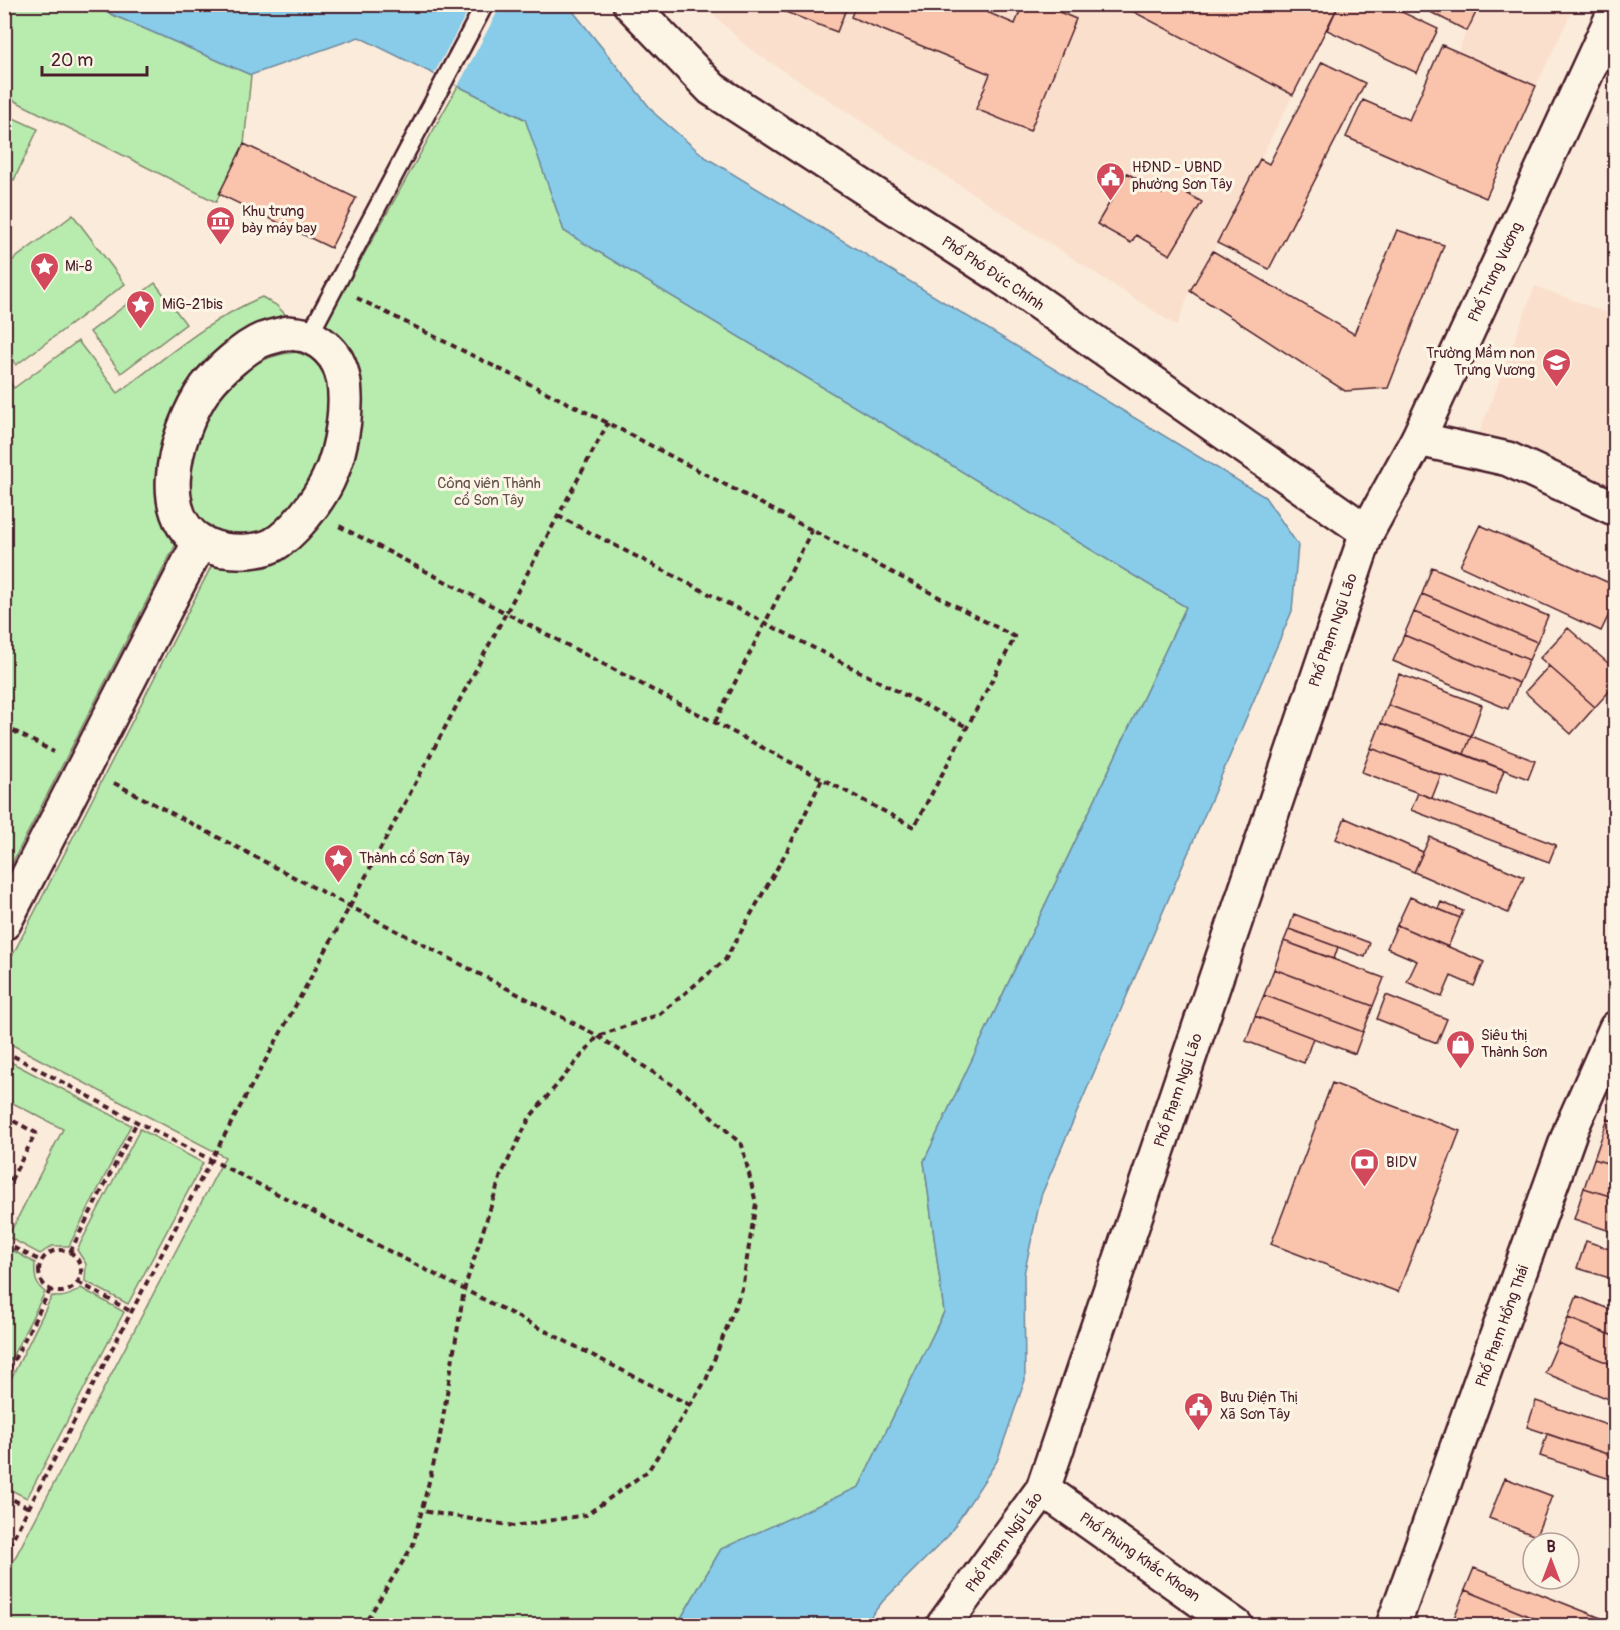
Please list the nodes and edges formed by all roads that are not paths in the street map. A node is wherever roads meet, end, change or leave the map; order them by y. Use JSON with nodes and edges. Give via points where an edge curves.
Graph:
{"nodes":[{"id":1,"x":485,"y":4,"type":"edge"},
{"id":2,"x":630,"y":4,"type":"edge"},
{"id":3,"x":1616,"y":9,"type":"edge"},
{"id":4,"x":309,"y":336,"type":"junction"},
{"id":5,"x":1418,"y":439,"type":"junction"},
{"id":6,"x":1616,"y":510,"type":"edge"},
{"id":7,"x":1367,"y":532,"type":"junction"},
{"id":8,"x":200,"y":542,"type":"junction"},
{"id":9,"x":4,"y":923,"type":"edge"},
{"id":10,"x":1616,"y":1028,"type":"edge"},
{"id":11,"x":1043,"y":1489,"type":"junction"},
{"id":12,"x":943,"y":1626,"type":"edge"},
{"id":13,"x":1236,"y":1626,"type":"edge"},
{"id":14,"x":1393,"y":1626,"type":"edge"}],
"edges":[{"from":1,"to":4,"type":"lane"},
{"from":2,"to":7,"type":"street","name":"Phố Phó Đức Chính","via":[[712,89],[996,273]]},
{"from":3,"to":5,"type":"street","name":"Phố Trưng Vương"},
{"from":4,"to":8,"type":"street","via":[[288,333],[260,341],[207,385],[192,411],[180,438],[173,492],[185,526]]},
{"from":4,"to":8,"type":"street","via":[[328,349],[339,365],[346,403],[337,459],[328,480],[292,529],[272,545],[247,551],[223,550]]},
{"from":5,"to":6,"type":"street","via":[[1508,459]]},
{"from":5,"to":7,"type":"street","name":"Phố Trưng Vương"},
{"from":7,"to":11,"type":"street","name":"Phố Phạm Ngũ Lão"},
{"from":8,"to":9,"type":"street"},
{"from":10,"to":14,"type":"street","name":"Phố Phạm Hồng Thái","via":[[1571,1130]]},
{"from":11,"to":12,"type":"street","name":"Phố Phạm Ngũ Lão"},
{"from":11,"to":13,"type":"street","name":"Phố Phùng Khắc Khoan"}]}
